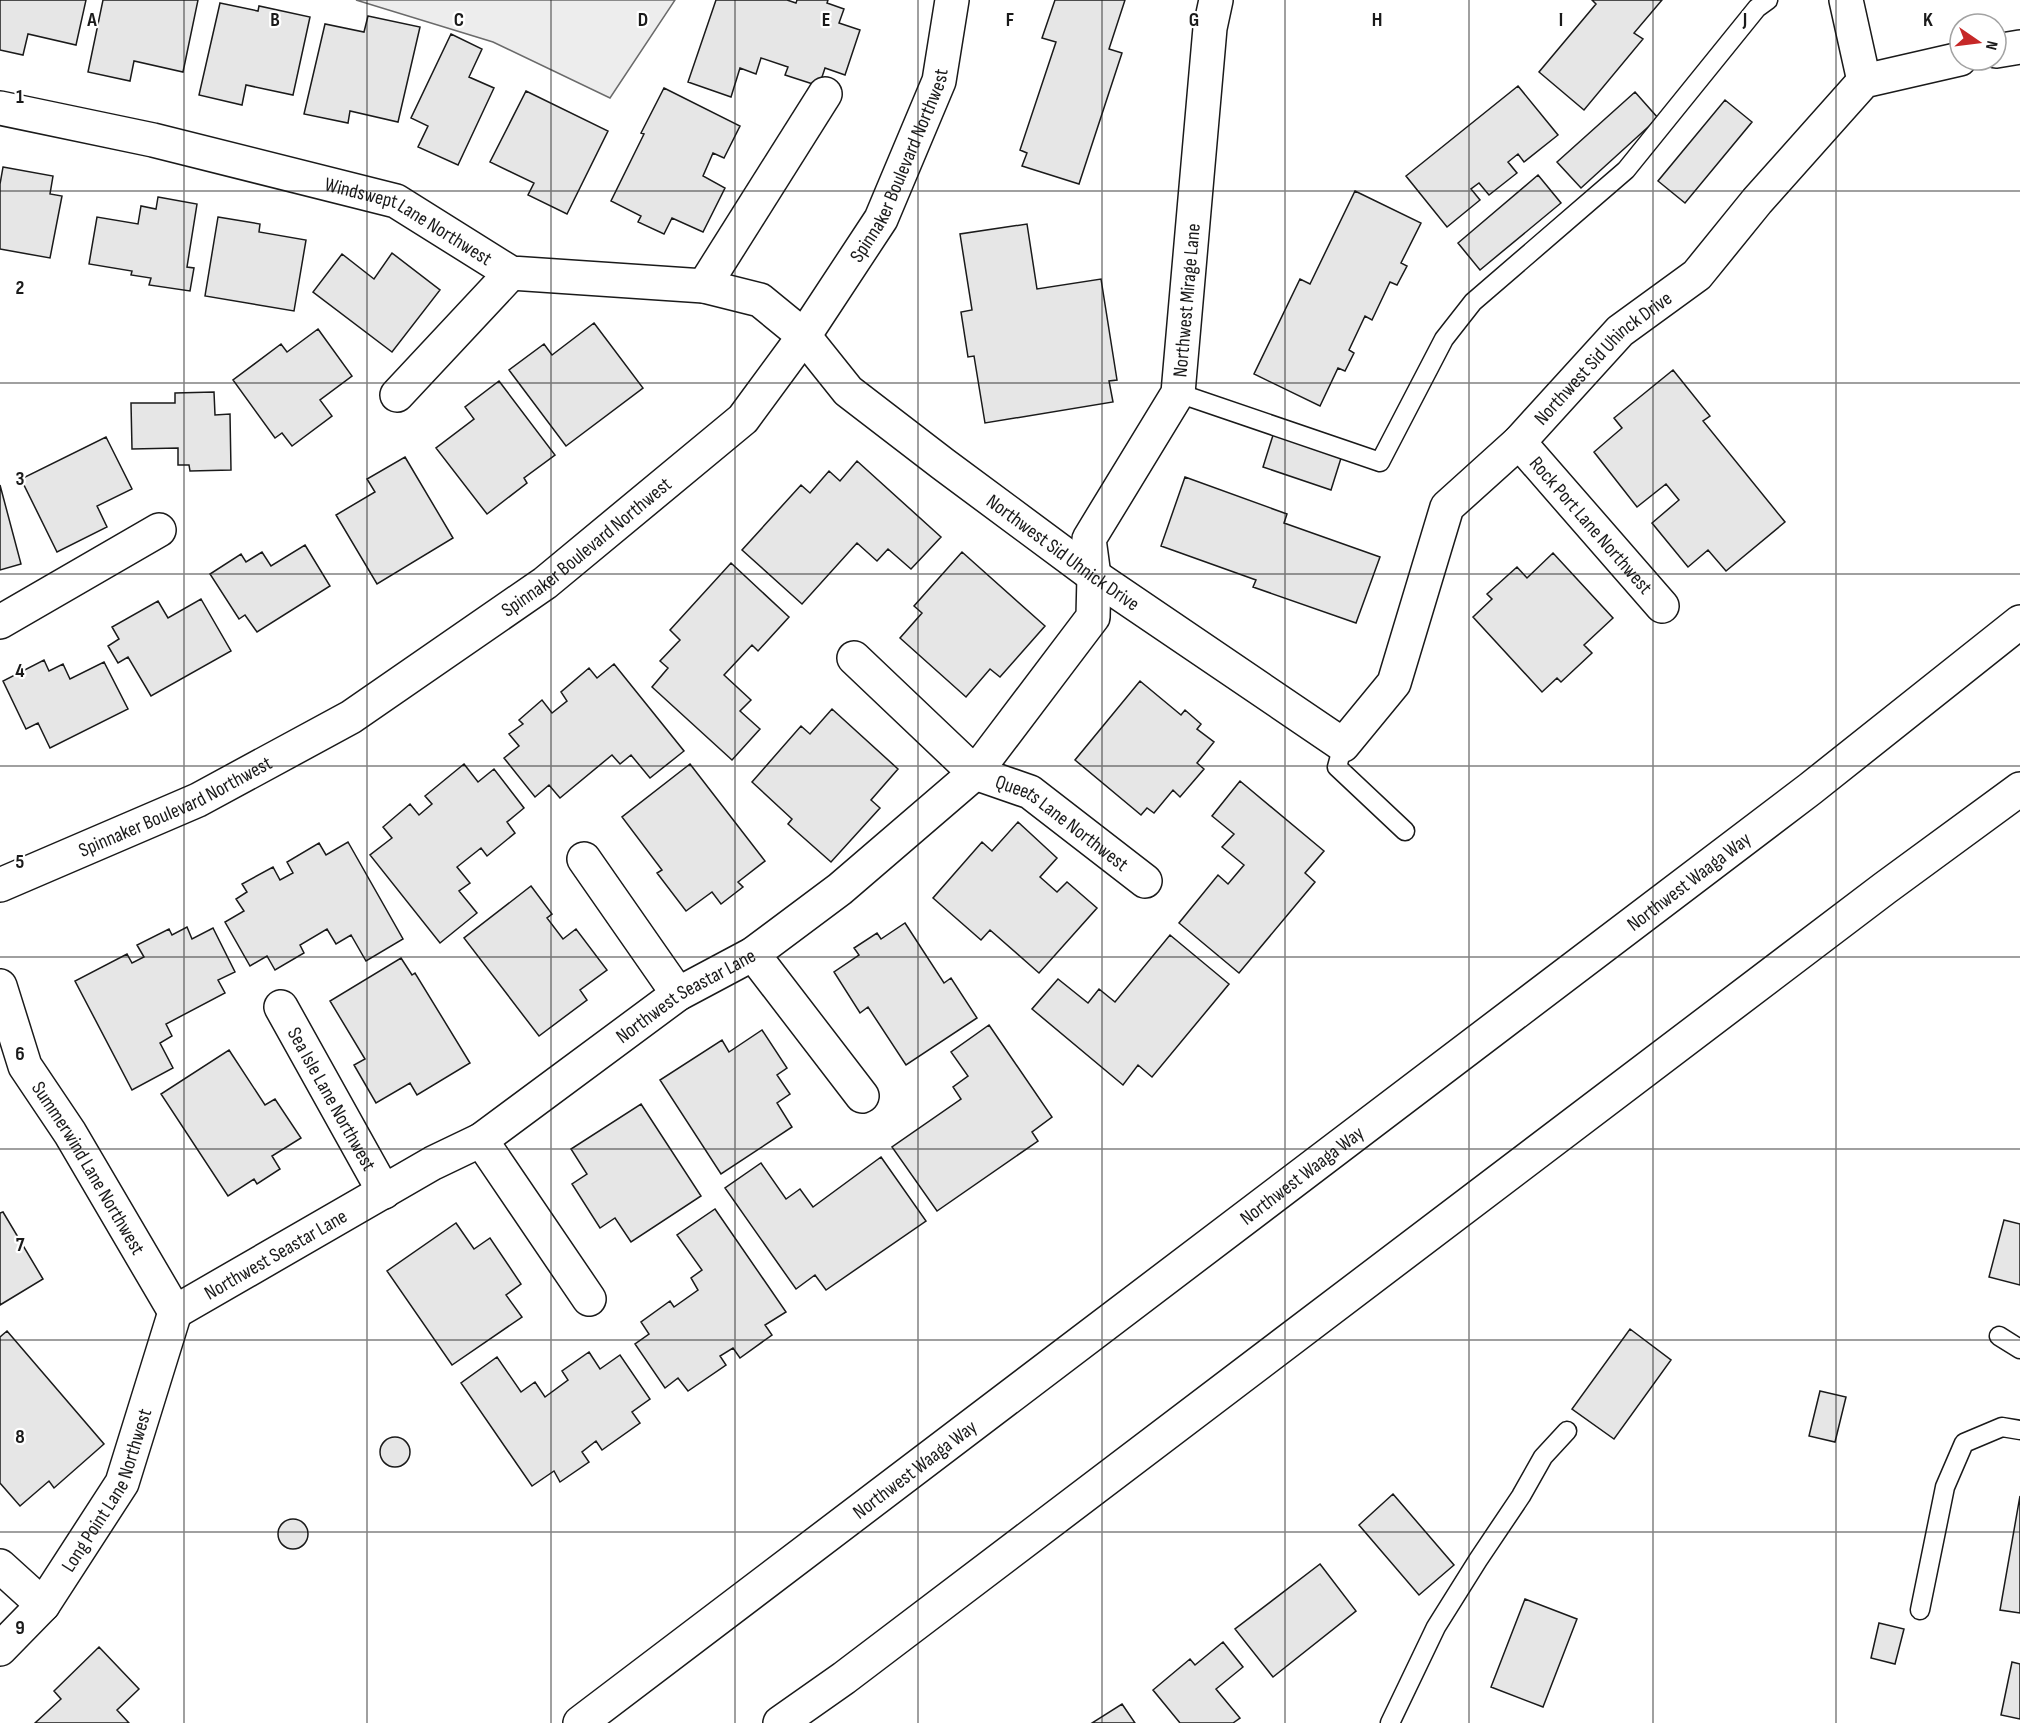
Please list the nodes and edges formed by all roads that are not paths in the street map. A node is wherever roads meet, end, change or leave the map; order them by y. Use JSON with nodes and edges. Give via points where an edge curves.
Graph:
{"nodes":[{"id":1,"x":952,"y":0,"type":"edge"},
{"id":2,"x":1216,"y":0,"type":"edge"},
{"id":3,"x":1768,"y":0,"type":"edge"},
{"id":4,"x":1846,"y":0,"type":"edge"},
{"id":5,"x":1948,"y":62,"type":"edge"},
{"id":6,"x":1864,"y":81,"type":"junction"},
{"id":7,"x":825,"y":94,"type":"dead end"},
{"id":8,"x":0,"y":108,"type":"edge"},
{"id":9,"x":511,"y":273,"type":"junction"},
{"id":10,"x":704,"y":286,"type":"junction"},
{"id":11,"x":804,"y":336,"type":"junction"},
{"id":12,"x":1178,"y":393,"type":"junction"},
{"id":13,"x":397,"y":395,"type":"dead end"},
{"id":14,"x":1519,"y":442,"type":"junction"},
{"id":15,"x":159,"y":530,"type":"dead end"},
{"id":16,"x":1094,"y":576,"type":"junction"},
{"id":17,"x":1662,"y":606,"type":"dead end"},
{"id":18,"x":0,"y":622,"type":"edge"},
{"id":19,"x":2020,"y":622,"type":"edge"},
{"id":20,"x":854,"y":658,"type":"dead end"},
{"id":21,"x":1343,"y":745,"type":"junction"},
{"id":22,"x":975,"y":773,"type":"junction"},
{"id":23,"x":2020,"y":789,"type":"edge"},
{"id":24,"x":1405,"y":831,"type":"dead end"},
{"id":25,"x":584,"y":859,"type":"dead end"},
{"id":26,"x":1145,"y":881,"type":"dead end"},
{"id":27,"x":0,"y":885,"type":"edge"},
{"id":28,"x":753,"y":954,"type":"junction"},
{"id":29,"x":0,"y":986,"type":"edge"},
{"id":30,"x":678,"y":994,"type":"junction"},
{"id":31,"x":281,"y":1007,"type":"dead end"},
{"id":32,"x":862,"y":1096,"type":"dead end"},
{"id":33,"x":481,"y":1140,"type":"junction"},
{"id":34,"x":384,"y":1192,"type":"junction"},
{"id":35,"x":589,"y":1299,"type":"dead end"},
{"id":36,"x":175,"y":1312,"type":"junction"},
{"id":37,"x":1999,"y":1336,"type":"dead end"},
{"id":38,"x":2020,"y":1349,"type":"edge"},
{"id":39,"x":2020,"y":1430,"type":"edge"},
{"id":40,"x":1567,"y":1431,"type":"dead end"},
{"id":41,"x":0,"y":1566,"type":"edge"},
{"id":42,"x":43,"y":1605,"type":"junction"},
{"id":43,"x":1920,"y":1610,"type":"dead end"},
{"id":44,"x":0,"y":1649,"type":"edge"},
{"id":45,"x":580,"y":1723,"type":"edge"},
{"id":46,"x":780,"y":1723,"type":"edge"},
{"id":47,"x":1390,"y":1723,"type":"edge"}],
"edges":[{"from":1,"to":11,"type":"main road","name":"Spinnaker Boulevard Northwest","via":[[939,81],[881,219]]},
{"from":2,"to":12,"type":"main road","name":"Northwest Mirage Lane","via":[[1209,28]]},
{"from":3,"to":12,"type":"lane","via":[[1757,8],[1626,170],[1473,302],[1444,339],[1380,462]]},
{"from":4,"to":6,"type":"main road"},
{"from":5,"to":6,"type":"main road"},
{"from":6,"to":14,"type":"main road","name":"Northwest Sid Uhinck Drive","via":[[1697,274],[1620,331]]},
{"from":7,"to":10,"type":"main road"},
{"from":8,"to":9,"type":"main road","name":"Windswept Lane Northwest","via":[[153,140],[396,201]]},
{"from":9,"to":10,"type":"main road","name":"Windswept Lane Northwest"},
{"from":9,"to":13,"type":"main road"},
{"from":10,"to":11,"type":"main road","name":"Windswept Lane Northwest","via":[[760,300]]},
{"from":11,"to":16,"type":"main road","name":"Northwest Sid Uhnick Drive","via":[[848,391]]},
{"from":11,"to":27,"type":"main road","name":"Spinnaker Boulevard Northwest","via":[[743,419],[545,583],[351,717],[198,800]]},
{"from":12,"to":16,"type":"main road","name":"Northwest Mirage Lane","via":[[1089,539]]},
{"from":14,"to":17,"type":"main road","name":"Rock Port Lane Northwest"},
{"from":14,"to":21,"type":"main road","name":"Northwest Sid Uhinck Drive","via":[[1447,507],[1394,683]]},
{"from":15,"to":18,"type":"main road"},
{"from":16,"to":21,"type":"main road","name":"Northwest Sid Uhnick Drive"},
{"from":16,"to":22,"type":"main road","name":"Northwest Seastar Lane","via":[[1093,616]]},
{"from":19,"to":45,"type":"main road","name":"Northwest Waaga Way","via":[[1810,789]]},
{"from":20,"to":22,"type":"main road"},
{"from":21,"to":24,"type":"lane","via":[[1337,767]]},
{"from":22,"to":26,"type":"main road","name":"Queets Lane Northwest","via":[[1030,792]]},
{"from":22,"to":28,"type":"main road","name":"Northwest Seastar Lane","via":[[840,889]]},
{"from":23,"to":46,"type":"main road"},
{"from":25,"to":30,"type":"main road"},
{"from":28,"to":30,"type":"main road","name":"Northwest Seastar Lane"},
{"from":28,"to":32,"type":"main road"},
{"from":29,"to":36,"type":"main road","name":"Summerwind Lane Northwest","via":[[25,1066],[70,1133]]},
{"from":30,"to":33,"type":"main road","name":"Northwest Seastar Lane"},
{"from":31,"to":34,"type":"main road","name":"Sea Isle Lane Northwest"},
{"from":33,"to":34,"type":"main road","name":"Northwest Seastar Lane"},
{"from":33,"to":35,"type":"main road"},
{"from":34,"to":36,"type":"main road","name":"Northwest Seastar Lane"},
{"from":36,"to":42,"type":"main road","name":"Long Point Lane Northwest","via":[[122,1483]]},
{"from":37,"to":38,"type":"lane"},
{"from":39,"to":43,"type":"lane","via":[[2002,1427],[1964,1443],[1945,1487]]},
{"from":40,"to":47,"type":"lane","via":[[1543,1457],[1436,1627]]},
{"from":41,"to":42,"type":"main road"},
{"from":42,"to":44,"type":"main road","name":"Long Point Lane Northwest"}]}
